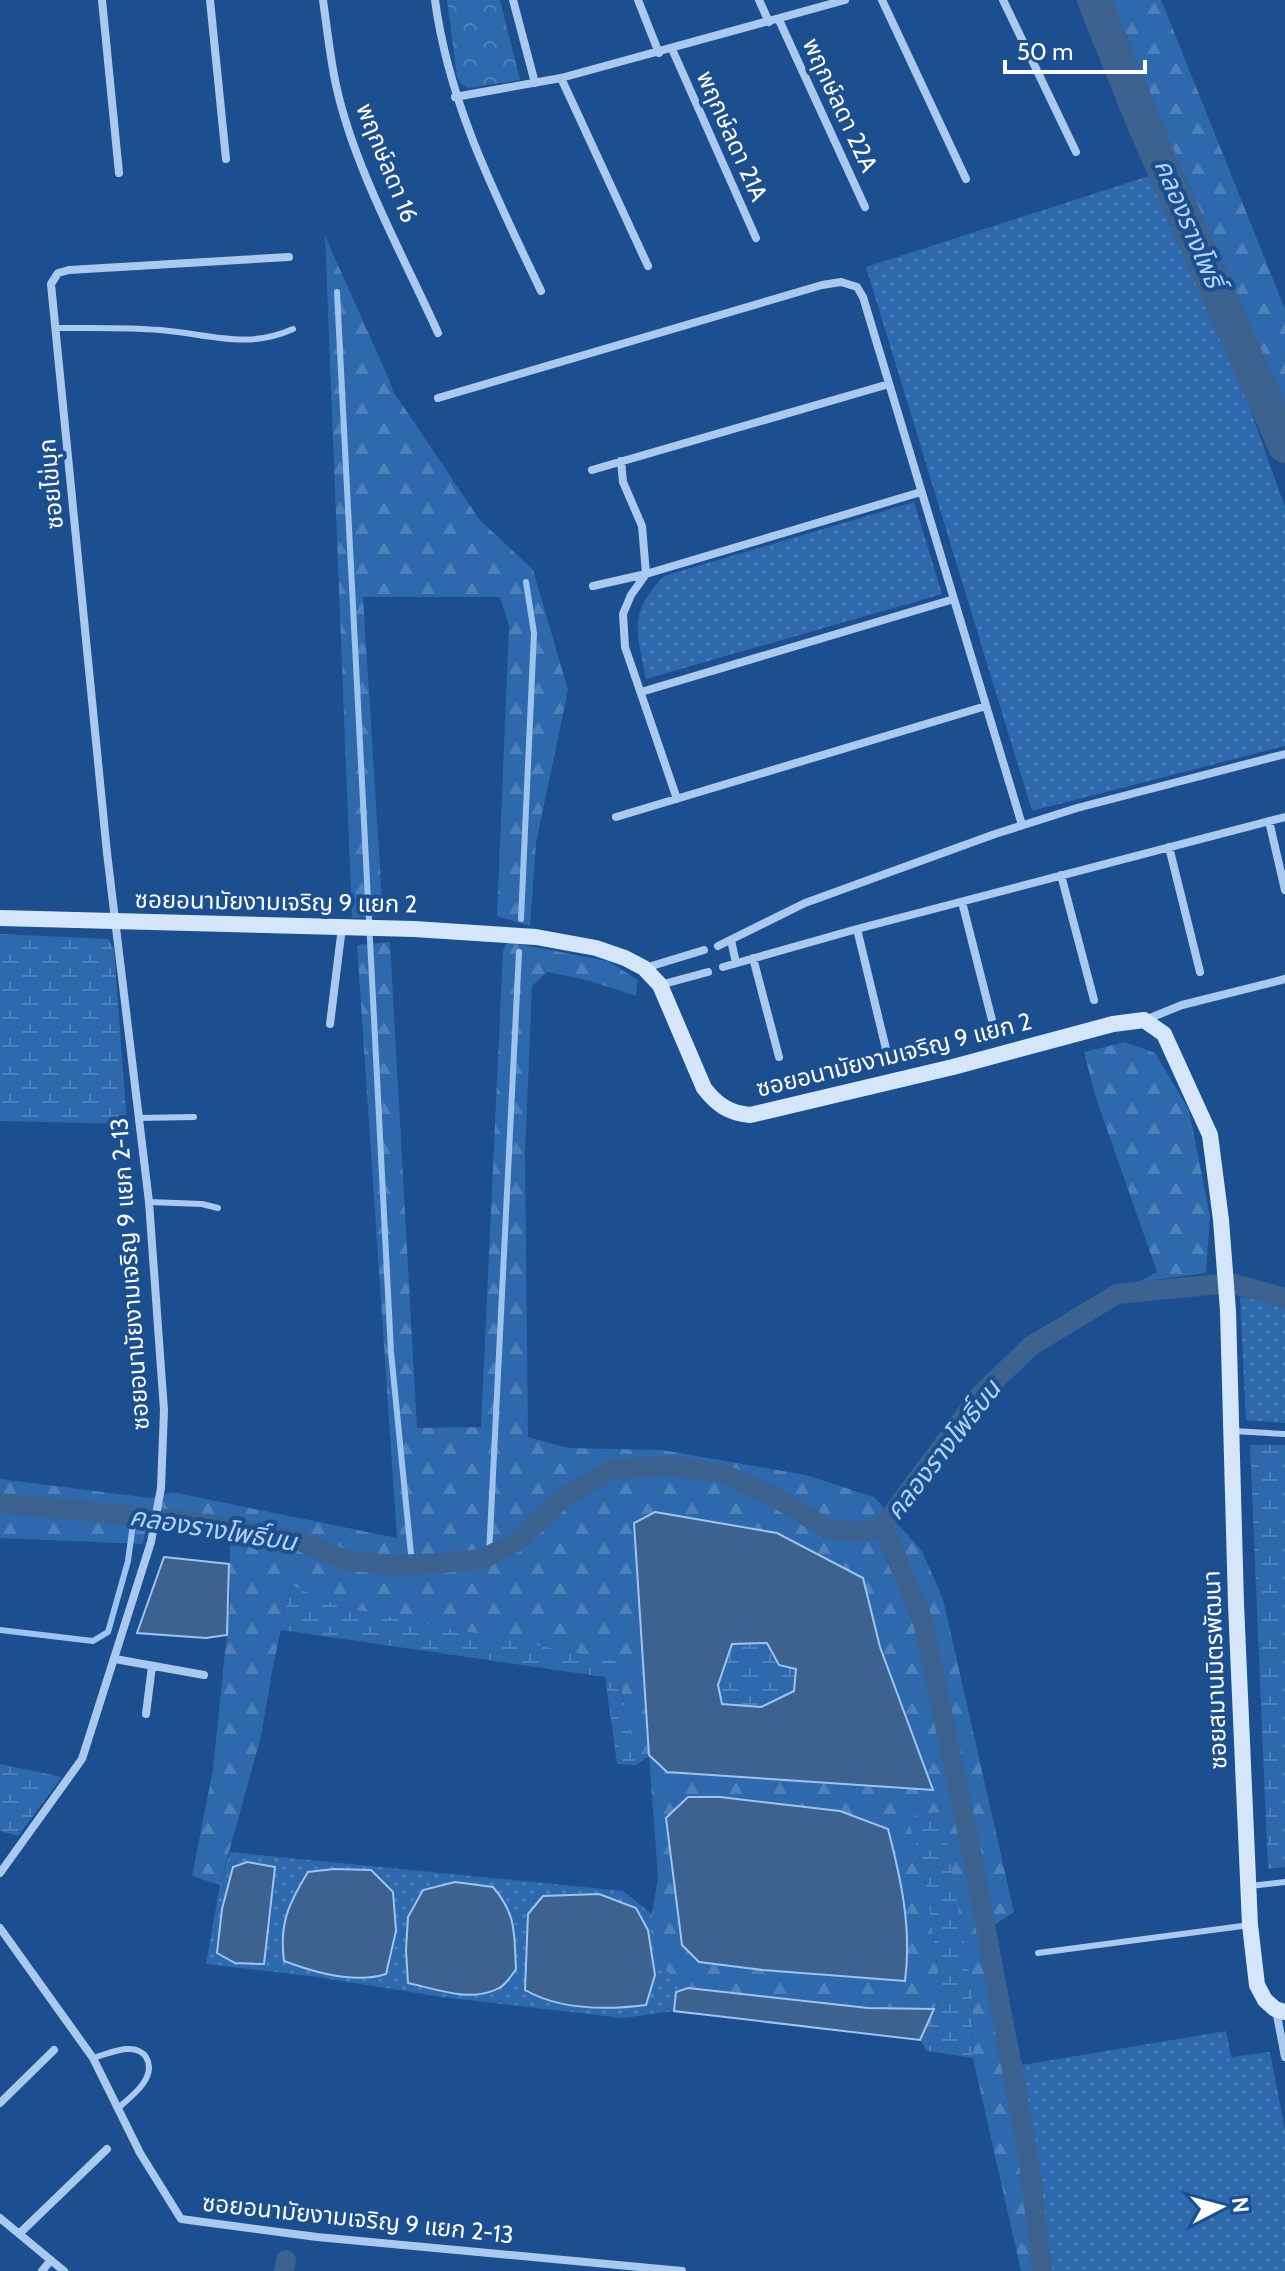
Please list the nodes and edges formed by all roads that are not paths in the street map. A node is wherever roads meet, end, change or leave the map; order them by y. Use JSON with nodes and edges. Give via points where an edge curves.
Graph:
{"nodes":[{"id":1,"x":102,"y":0,"type":"edge"},
{"id":2,"x":210,"y":0,"type":"edge"},
{"id":3,"x":323,"y":0,"type":"edge"},
{"id":4,"x":435,"y":0,"type":"edge"},
{"id":5,"x":513,"y":0,"type":"edge"},
{"id":6,"x":638,"y":0,"type":"edge"},
{"id":7,"x":759,"y":0,"type":"edge"},
{"id":8,"x":845,"y":0,"type":"edge"},
{"id":9,"x":882,"y":0,"type":"edge"},
{"id":10,"x":1003,"y":0,"type":"edge"},
{"id":11,"x":774,"y":21,"type":"junction"},
{"id":12,"x":672,"y":49,"type":"junction"},
{"id":13,"x":659,"y":53,"type":"junction"},
{"id":14,"x":561,"y":78,"type":"junction"},
{"id":15,"x":535,"y":83,"type":"junction"},
{"id":16,"x":455,"y":97,"type":"junction"},
{"id":17,"x":1076,"y":152,"type":"dead end"},
{"id":18,"x":226,"y":159,"type":"dead end"},
{"id":19,"x":119,"y":173,"type":"dead end"},
{"id":20,"x":966,"y":179,"type":"dead end"},
{"id":21,"x":865,"y":207,"type":"dead end"},
{"id":22,"x":756,"y":238,"type":"dead end"},
{"id":23,"x":289,"y":257,"type":"dead end"},
{"id":24,"x":648,"y":266,"type":"dead end"},
{"id":25,"x":541,"y":291,"type":"dead end"},
{"id":26,"x":55,"y":328,"type":"junction"},
{"id":27,"x":293,"y":329,"type":"dead end"},
{"id":28,"x":438,"y":333,"type":"dead end"},
{"id":29,"x":889,"y":384,"type":"junction"},
{"id":30,"x":438,"y":398,"type":"dead end"},
{"id":31,"x":621,"y":461,"type":"junction"},
{"id":32,"x":592,"y":470,"type":"dead end"},
{"id":33,"x":921,"y":492,"type":"junction"},
{"id":34,"x":646,"y":574,"type":"junction"},
{"id":35,"x":593,"y":586,"type":"dead end"},
{"id":36,"x":954,"y":599,"type":"junction"},
{"id":37,"x":641,"y":692,"type":"junction"},
{"id":38,"x":986,"y":706,"type":"junction"},
{"id":39,"x":1285,"y":754,"type":"edge"},
{"id":40,"x":677,"y":799,"type":"junction"},
{"id":41,"x":616,"y":817,"type":"dead end"},
{"id":42,"x":1285,"y":817,"type":"edge"},
{"id":43,"x":1269,"y":821,"type":"junction"},
{"id":44,"x":1022,"y":825,"type":"junction"},
{"id":45,"x":1169,"y":847,"type":"junction"},
{"id":46,"x":1061,"y":875,"type":"junction"},
{"id":47,"x":1285,"y":890,"type":"edge"},
{"id":48,"x":962,"y":902,"type":"junction"},
{"id":49,"x":0,"y":918,"type":"edge"},
{"id":50,"x":117,"y":923,"type":"junction"},
{"id":51,"x":342,"y":927,"type":"junction"},
{"id":52,"x":857,"y":929,"type":"junction"},
{"id":53,"x":731,"y":940,"type":"junction"},
{"id":54,"x":718,"y":946,"type":"dead end"},
{"id":55,"x":704,"y":950,"type":"dead end"},
{"id":56,"x":753,"y":958,"type":"junction"},
{"id":57,"x":736,"y":963,"type":"junction"},
{"id":58,"x":723,"y":967,"type":"dead end"},
{"id":59,"x":644,"y":968,"type":"junction"},
{"id":60,"x":708,"y":972,"type":"dead end"},
{"id":61,"x":1200,"y":972,"type":"dead end"},
{"id":62,"x":1285,"y":979,"type":"edge"},
{"id":63,"x":660,"y":985,"type":"junction"},
{"id":64,"x":1094,"y":1000,"type":"dead end"},
{"id":65,"x":992,"y":1020,"type":"dead end"},
{"id":66,"x":1144,"y":1020,"type":"junction"},
{"id":67,"x":330,"y":1024,"type":"dead end"},
{"id":68,"x":886,"y":1049,"type":"dead end"},
{"id":69,"x":779,"y":1057,"type":"dead end"},
{"id":70,"x":194,"y":1117,"type":"dead end"},
{"id":71,"x":138,"y":1118,"type":"junction"},
{"id":72,"x":149,"y":1202,"type":"junction"},
{"id":73,"x":218,"y":1208,"type":"dead end"},
{"id":74,"x":1231,"y":1431,"type":"junction"},
{"id":75,"x":1285,"y":1434,"type":"edge"},
{"id":76,"x":115,"y":1659,"type":"junction"},
{"id":77,"x":152,"y":1666,"type":"junction"},
{"id":78,"x":204,"y":1675,"type":"dead end"},
{"id":79,"x":146,"y":1714,"type":"dead end"},
{"id":80,"x":0,"y":1873,"type":"edge"},
{"id":81,"x":1285,"y":1882,"type":"edge"},
{"id":82,"x":1247,"y":1886,"type":"junction"},
{"id":83,"x":1250,"y":1925,"type":"junction"},
{"id":84,"x":0,"y":1928,"type":"edge"},
{"id":85,"x":1038,"y":1953,"type":"dead end"},
{"id":86,"x":1280,"y":2010,"type":"edge"},
{"id":87,"x":54,"y":2050,"type":"dead end"},
{"id":88,"x":1285,"y":2057,"type":"edge"},
{"id":89,"x":93,"y":2058,"type":"junction"},
{"id":90,"x":0,"y":2103,"type":"edge"},
{"id":91,"x":118,"y":2108,"type":"junction"},
{"id":92,"x":107,"y":2149,"type":"dead end"},
{"id":93,"x":0,"y":2218,"type":"edge"},
{"id":94,"x":20,"y":2233,"type":"junction"},
{"id":95,"x":51,"y":2260,"type":"junction"},
{"id":96,"x":42,"y":2271,"type":"edge"},
{"id":97,"x":64,"y":2271,"type":"edge"},
{"id":98,"x":682,"y":2271,"type":"edge"}],
"edges":[{"from":1,"to":19,"type":"street"},
{"from":2,"to":18,"type":"street"},
{"from":3,"to":28,"type":"street","name":"พฤกษ์ลดา 16","via":[[336,87],[347,122]]},
{"from":4,"to":16,"type":"street"},
{"from":5,"to":15,"type":"street"},
{"from":6,"to":13,"type":"street"},
{"from":7,"to":11,"type":"street","name":"พฤกษ์ลดา 22A"},
{"from":8,"to":11,"type":"street"},
{"from":9,"to":20,"type":"street"},
{"from":10,"to":17,"type":"street"},
{"from":11,"to":12,"type":"street"},
{"from":11,"to":21,"type":"street","name":"พฤกษ์ลดา 22A"},
{"from":12,"to":13,"type":"street"},
{"from":12,"to":22,"type":"street","name":"พฤกษ์ลดา 21A"},
{"from":13,"to":14,"type":"street"},
{"from":14,"to":15,"type":"street"},
{"from":14,"to":24,"type":"street"},
{"from":15,"to":16,"type":"street"},
{"from":16,"to":25,"type":"street"},
{"from":23,"to":26,"type":"street","name":"ซอยไข่มุก","via":[[58,273],[51,284]]},
{"from":26,"to":27,"type":"lane","via":[[162,330],[253,341]]},
{"from":26,"to":50,"type":"street","name":"ซอยไข่มุก"},
{"from":29,"to":30,"type":"street","via":[[863,297],[857,287],[841,282]]},
{"from":29,"to":31,"type":"street"},
{"from":29,"to":33,"type":"street"},
{"from":31,"to":32,"type":"street"},
{"from":31,"to":34,"type":"street","via":[[623,482],[642,526]]},
{"from":33,"to":34,"type":"street"},
{"from":33,"to":36,"type":"street"},
{"from":34,"to":35,"type":"street"},
{"from":34,"to":37,"type":"street","via":[[623,614],[625,647]]},
{"from":36,"to":37,"type":"street"},
{"from":36,"to":38,"type":"street"},
{"from":37,"to":40,"type":"street"},
{"from":38,"to":40,"type":"street"},
{"from":38,"to":44,"type":"street"},
{"from":39,"to":44,"type":"street"},
{"from":40,"to":41,"type":"street"},
{"from":42,"to":43,"type":"street"},
{"from":43,"to":45,"type":"street"},
{"from":43,"to":47,"type":"street"},
{"from":44,"to":53,"type":"street","via":[[805,903]]},
{"from":45,"to":46,"type":"street"},
{"from":45,"to":61,"type":"street"},
{"from":46,"to":48,"type":"street"},
{"from":46,"to":64,"type":"street"},
{"from":48,"to":52,"type":"street"},
{"from":48,"to":65,"type":"street"},
{"from":49,"to":50,"type":"street","name":"ซอยอนามัยงามเจริญ 9 แยก 2"},
{"from":50,"to":51,"type":"street","name":"ซอยอนามัยงามเจริญ 9 แยก 2"},
{"from":50,"to":71,"type":"street","name":"ซอยอนามัยงามเจริญ 9 แยก 2-13"},
{"from":51,"to":59,"type":"street","name":"ซอยอนามัยงามเจริญ 9 แยก 2","via":[[536,937],[596,948]]},
{"from":51,"to":67,"type":"street"},
{"from":52,"to":56,"type":"street"},
{"from":52,"to":68,"type":"street"},
{"from":53,"to":54,"type":"street"},
{"from":53,"to":57,"type":"street"},
{"from":55,"to":59,"type":"street"},
{"from":56,"to":57,"type":"street"},
{"from":56,"to":69,"type":"street"},
{"from":57,"to":58,"type":"street"},
{"from":59,"to":63,"type":"street","name":"ซอยอนามัยงามเจริญ 9 แยก 2"},
{"from":60,"to":63,"type":"street"},
{"from":62,"to":66,"type":"street"},
{"from":63,"to":66,"type":"street","name":"ซอยอนามัยงามเจริญ 9 แยก 2","via":[[704,1088],[715,1103],[750,1115]]},
{"from":66,"to":74,"type":"street","name":"ซอยสมานมิตรพัฒนา","via":[[1164,1034],[1210,1135],[1228,1311]]},
{"from":70,"to":71,"type":"lane"},
{"from":71,"to":72,"type":"street","name":"ซอยอนามัยงามเจริญ 9 แยก 2-13"},
{"from":72,"to":73,"type":"lane"},
{"from":72,"to":76,"type":"street","name":"ซอยอนามัยงามเจริญ 9 แยก 2-13","via":[[164,1410],[161,1488],[151,1542]]},
{"from":74,"to":75,"type":"lane"},
{"from":74,"to":82,"type":"street","name":"ซอยสมานมิตรพัฒนา"},
{"from":76,"to":77,"type":"street"},
{"from":76,"to":80,"type":"street","name":"ซอยอนามัยงามเจริญ 9 แยก 2-13","via":[[82,1759]]},
{"from":77,"to":78,"type":"street"},
{"from":77,"to":79,"type":"street"},
{"from":81,"to":82,"type":"lane"},
{"from":82,"to":83,"type":"street","name":"ซอยสมานมิตรพัฒนา"},
{"from":83,"to":85,"type":"lane"},
{"from":83,"to":86,"type":"street","name":"ซอยสมานมิตรพัฒนา","via":[[1257,1985],[1265,2000]]},
{"from":84,"to":89,"type":"street","name":"ซอยอนามัยงามเจริญ 9 แยก 2-13"},
{"from":86,"to":88,"type":"street"},
{"from":87,"to":90,"type":"street"},
{"from":89,"to":91,"type":"street","name":"ซอยอนามัยงามเจริญ 9 แยก 2-13"},
{"from":89,"to":91,"type":"lane","via":[[128,2048],[148,2060],[149,2072],[141,2085]]},
{"from":91,"to":98,"type":"street","name":"ซอยอนามัยงามเจริญ 9 แยก 2-13","via":[[181,2219]]},
{"from":92,"to":94,"type":"street"},
{"from":93,"to":94,"type":"street"},
{"from":94,"to":95,"type":"street"},
{"from":95,"to":96,"type":"street"},
{"from":95,"to":97,"type":"street"}]}
